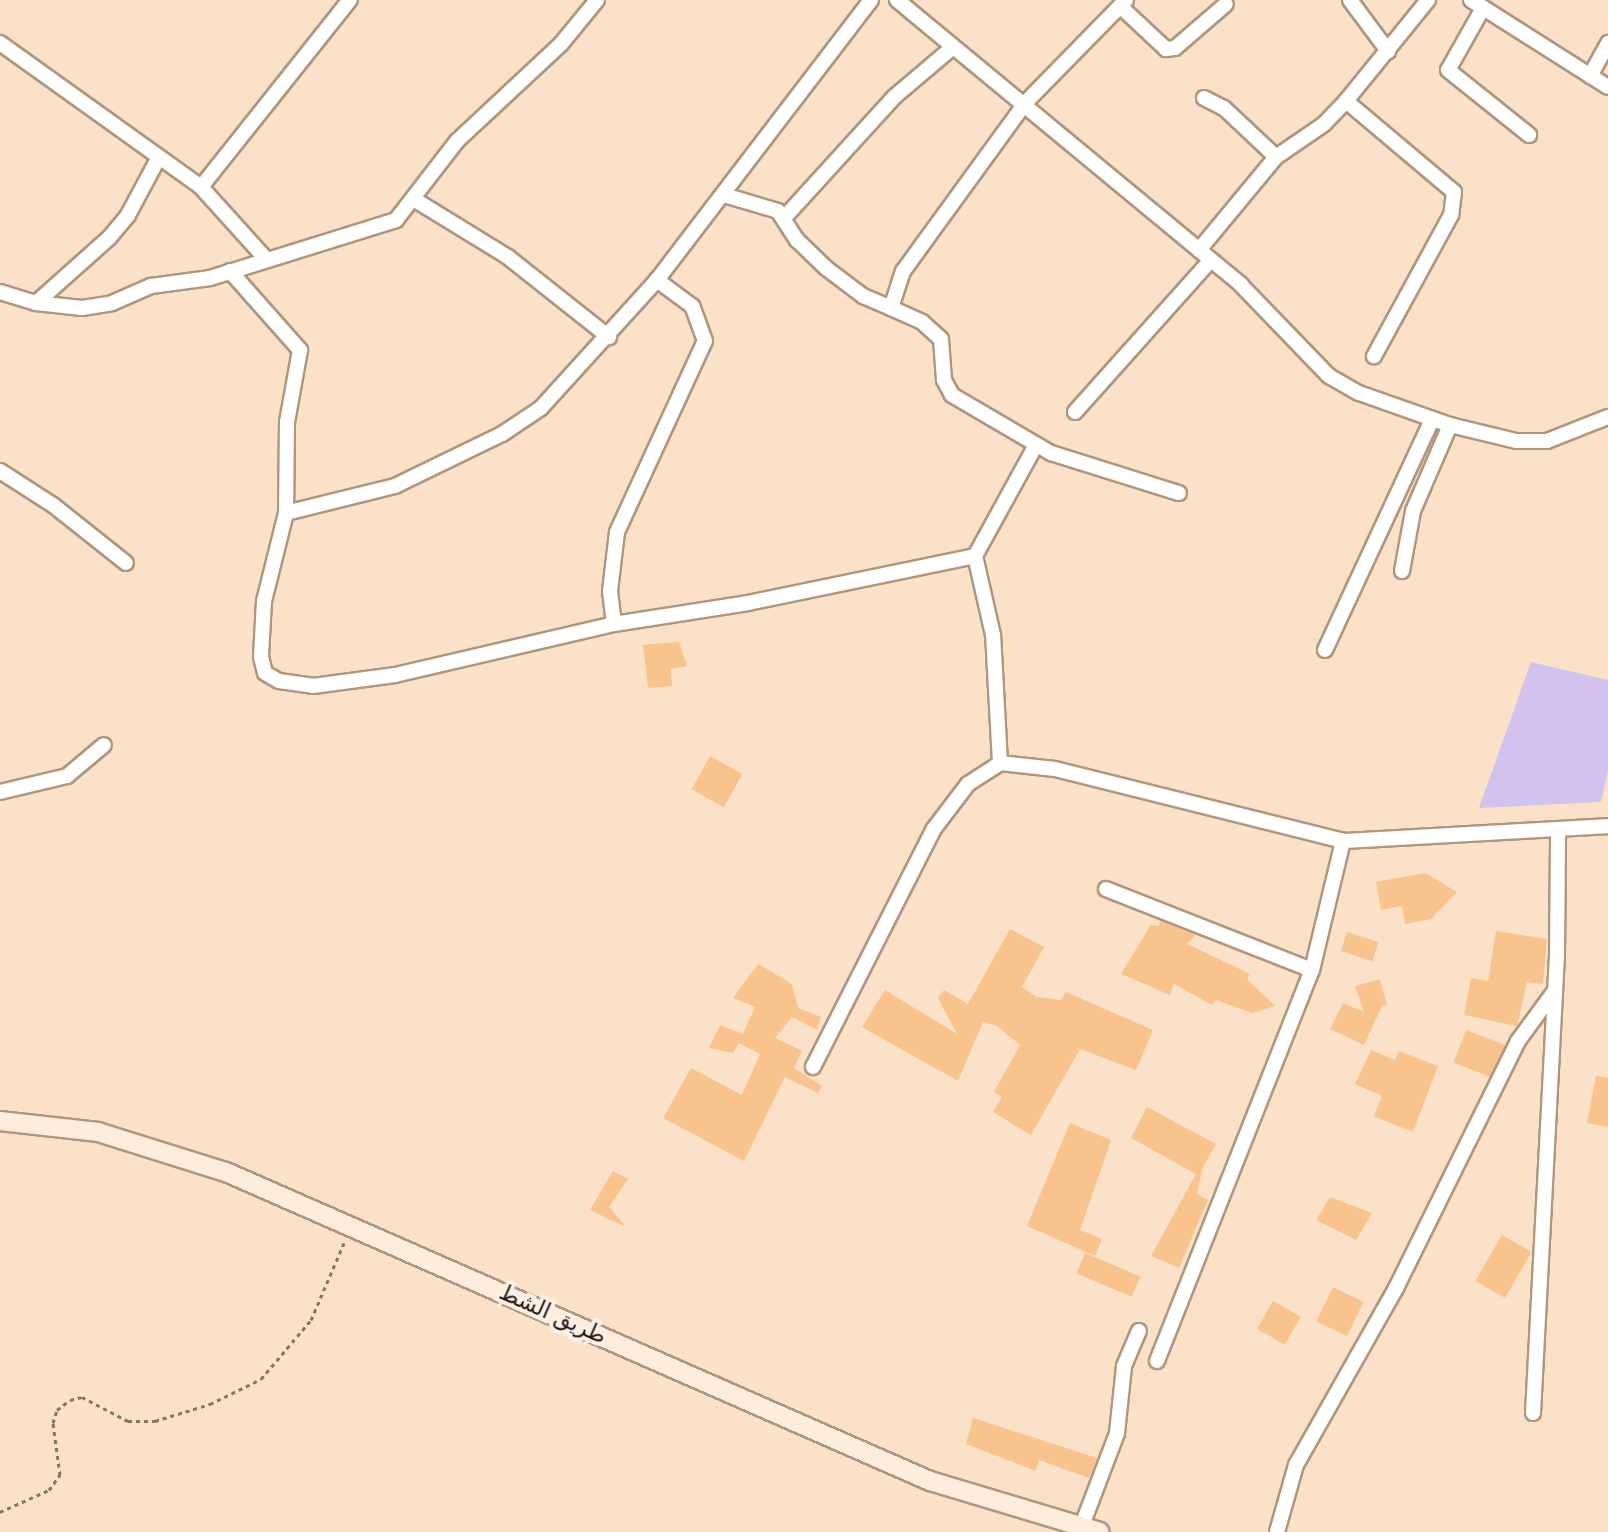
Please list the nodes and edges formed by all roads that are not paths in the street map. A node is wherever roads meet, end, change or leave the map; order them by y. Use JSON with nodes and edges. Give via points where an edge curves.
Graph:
{"nodes":[{"id":1,"x":350,"y":0,"type":"edge"},
{"id":2,"x":597,"y":0,"type":"edge"},
{"id":3,"x":871,"y":0,"type":"edge"},
{"id":4,"x":897,"y":0,"type":"edge"},
{"id":5,"x":1350,"y":0,"type":"edge"},
{"id":6,"x":1428,"y":0,"type":"edge"},
{"id":7,"x":1124,"y":3,"type":"edge"},
{"id":8,"x":1226,"y":4,"type":"dead end"},
{"id":9,"x":1477,"y":4,"type":"edge"},
{"id":10,"x":0,"y":43,"type":"edge"},
{"id":11,"x":1608,"y":43,"type":"edge"},
{"id":12,"x":952,"y":48,"type":"junction"},
{"id":13,"x":1388,"y":51,"type":"junction"},
{"id":14,"x":1590,"y":76,"type":"junction"},
{"id":15,"x":1608,"y":87,"type":"edge"},
{"id":16,"x":1204,"y":98,"type":"dead end"},
{"id":17,"x":1346,"y":101,"type":"junction"},
{"id":18,"x":1026,"y":102,"type":"junction"},
{"id":19,"x":1529,"y":135,"type":"dead end"},
{"id":20,"x":1276,"y":157,"type":"junction"},
{"id":21,"x":158,"y":159,"type":"junction"},
{"id":22,"x":201,"y":187,"type":"junction"},
{"id":23,"x":724,"y":195,"type":"junction"},
{"id":24,"x":415,"y":200,"type":"junction"},
{"id":25,"x":784,"y":218,"type":"junction"},
{"id":26,"x":1199,"y":250,"type":"junction"},
{"id":27,"x":266,"y":259,"type":"junction"},
{"id":28,"x":1211,"y":260,"type":"junction"},
{"id":29,"x":230,"y":271,"type":"junction"},
{"id":30,"x":657,"y":280,"type":"junction"},
{"id":31,"x":2,"y":296,"type":"edge"},
{"id":32,"x":36,"y":303,"type":"junction"},
{"id":33,"x":891,"y":308,"type":"junction"},
{"id":34,"x":609,"y":337,"type":"junction"},
{"id":35,"x":1374,"y":356,"type":"dead end"},
{"id":36,"x":1075,"y":412,"type":"dead end"},
{"id":37,"x":1608,"y":417,"type":"edge"},
{"id":38,"x":1432,"y":419,"type":"junction"},
{"id":39,"x":1450,"y":425,"type":"junction"},
{"id":40,"x":1036,"y":445,"type":"junction"},
{"id":41,"x":0,"y":471,"type":"edge"},
{"id":42,"x":1179,"y":493,"type":"dead end"},
{"id":43,"x":286,"y":513,"type":"junction"},
{"id":44,"x":975,"y":556,"type":"junction"},
{"id":45,"x":126,"y":563,"type":"dead end"},
{"id":46,"x":1402,"y":571,"type":"dead end"},
{"id":47,"x":614,"y":624,"type":"junction"},
{"id":48,"x":1325,"y":650,"type":"dead end"},
{"id":49,"x":104,"y":745,"type":"dead end"},
{"id":50,"x":1000,"y":763,"type":"junction"},
{"id":51,"x":0,"y":792,"type":"edge"},
{"id":52,"x":1608,"y":826,"type":"edge"},
{"id":53,"x":1558,"y":831,"type":"junction"},
{"id":54,"x":1343,"y":841,"type":"junction"},
{"id":55,"x":1106,"y":889,"type":"dead end"},
{"id":56,"x":1312,"y":970,"type":"junction"},
{"id":57,"x":1554,"y":992,"type":"junction"},
{"id":58,"x":813,"y":1067,"type":"dead end"},
{"id":59,"x":0,"y":1121,"type":"edge"},
{"id":60,"x":1139,"y":1331,"type":"dead end"},
{"id":61,"x":1157,"y":1361,"type":"dead end"},
{"id":62,"x":1533,"y":1413,"type":"dead end"},
{"id":63,"x":1081,"y":1528,"type":"junction"},
{"id":64,"x":1100,"y":1532,"type":"edge"},
{"id":65,"x":1277,"y":1532,"type":"edge"}],
"edges":[{"from":1,"to":22,"type":"street"},
{"from":2,"to":24,"type":"street","via":[[561,44],[457,141]]},
{"from":3,"to":23,"type":"street"},
{"from":4,"to":12,"type":"street"},
{"from":5,"to":13,"type":"street"},
{"from":6,"to":13,"type":"street"},
{"from":7,"to":8,"type":"street","via":[[1166,49],[1175,48]]},
{"from":7,"to":18,"type":"street"},
{"from":9,"to":14,"type":"street"},
{"from":9,"to":19,"type":"street","via":[[1448,70]]},
{"from":10,"to":21,"type":"street"},
{"from":11,"to":14,"type":"street"},
{"from":12,"to":18,"type":"street"},
{"from":12,"to":25,"type":"street","via":[[894,97]]},
{"from":13,"to":17,"type":"street"},
{"from":14,"to":15,"type":"street"},
{"from":16,"to":20,"type":"street","via":[[1224,108]]},
{"from":17,"to":20,"type":"street","via":[[1324,124]]},
{"from":17,"to":35,"type":"street","via":[[1454,192],[1451,215]]},
{"from":18,"to":26,"type":"street"},
{"from":18,"to":33,"type":"street","via":[[903,271]]},
{"from":20,"to":26,"type":"street"},
{"from":21,"to":22,"type":"street"},
{"from":21,"to":32,"type":"street","via":[[119,227]]},
{"from":22,"to":27,"type":"street"},
{"from":23,"to":25,"type":"street","via":[[769,205]]},
{"from":23,"to":30,"type":"street"},
{"from":24,"to":27,"type":"street","via":[[396,220],[371,231]]},
{"from":24,"to":34,"type":"street","via":[[508,257]]},
{"from":25,"to":33,"type":"street","via":[[797,240],[826,268],[863,296]]},
{"from":26,"to":28,"type":"street"},
{"from":27,"to":29,"type":"street"},
{"from":28,"to":36,"type":"street"},
{"from":28,"to":38,"type":"street","via":[[1329,376],[1359,393]]},
{"from":29,"to":32,"type":"street","via":[[151,286],[112,303],[82,308]]},
{"from":29,"to":43,"type":"street","via":[[300,350],[287,422]]},
{"from":30,"to":34,"type":"street"},
{"from":30,"to":47,"type":"street","via":[[692,306],[705,341],[617,532],[612,558]]},
{"from":31,"to":32,"type":"street"},
{"from":33,"to":40,"type":"street","via":[[922,322],[941,339],[944,380],[952,395]]},
{"from":34,"to":43,"type":"street","via":[[541,408],[502,434],[395,486]]},
{"from":37,"to":39,"type":"street","via":[[1535,444]]},
{"from":38,"to":39,"type":"street"},
{"from":38,"to":48,"type":"street"},
{"from":39,"to":46,"type":"street","via":[[1413,511]]},
{"from":40,"to":42,"type":"street"},
{"from":40,"to":44,"type":"street"},
{"from":41,"to":45,"type":"street"},
{"from":43,"to":47,"type":"street","via":[[264,601],[261,657],[265,673],[279,681],[313,686],[395,675]]},
{"from":44,"to":47,"type":"street","via":[[748,603]]},
{"from":44,"to":50,"type":"street","via":[[993,635]]},
{"from":49,"to":51,"type":"street","via":[[67,776]]},
{"from":50,"to":54,"type":"street","via":[[1055,769]]},
{"from":50,"to":58,"type":"street","via":[[968,784],[933,830]]},
{"from":52,"to":53,"type":"street"},
{"from":53,"to":54,"type":"street"},
{"from":53,"to":57,"type":"street"},
{"from":54,"to":56,"type":"street"},
{"from":55,"to":56,"type":"street"},
{"from":56,"to":61,"type":"street"},
{"from":57,"to":62,"type":"street"},
{"from":57,"to":65,"type":"street","via":[[1518,1041],[1396,1288],[1296,1465]]},
{"from":59,"to":63,"type":"main road","name":"طريق الشط","via":[[59,1125],[137,1142],[226,1172],[930,1481]]},
{"from":60,"to":63,"type":"street","via":[[1124,1366],[1117,1433]]},
{"from":63,"to":64,"type":"main road","name":"طريق الشط"}]}
